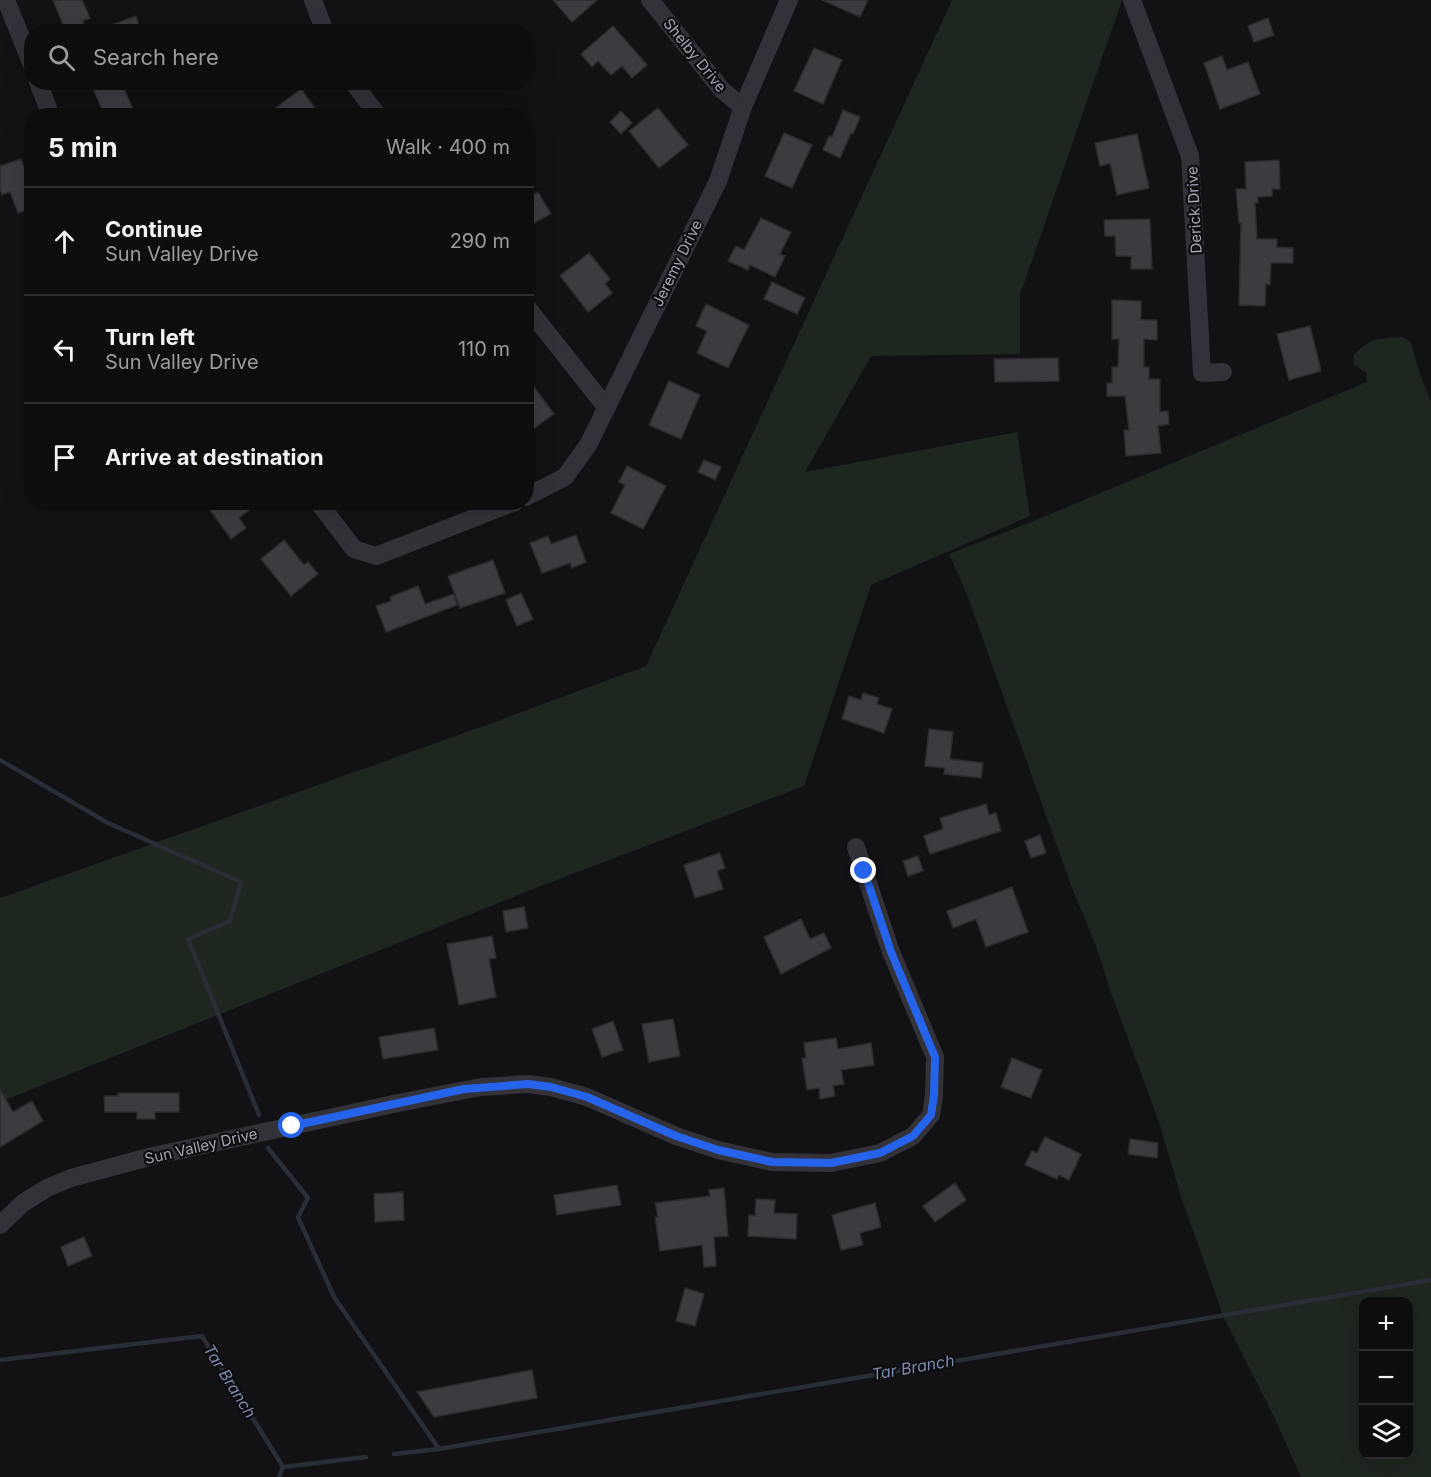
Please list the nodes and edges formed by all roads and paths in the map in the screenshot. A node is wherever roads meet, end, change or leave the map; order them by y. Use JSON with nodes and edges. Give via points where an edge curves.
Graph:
{"nodes":[{"id":1,"x":6,"y":0,"type":"edge"},
{"id":2,"x":313,"y":0,"type":"edge"},
{"id":3,"x":650,"y":0,"type":"edge"},
{"id":4,"x":789,"y":0,"type":"edge"},
{"id":5,"x":1132,"y":0,"type":"edge"},
{"id":6,"x":322,"y":24,"type":"edge"},
{"id":7,"x":24,"y":45,"type":"edge"},
{"id":8,"x":42,"y":90,"type":"edge"},
{"id":9,"x":359,"y":90,"type":"edge"},
{"id":10,"x":743,"y":107,"type":"junction"},
{"id":11,"x":48,"y":108,"type":"edge"},
{"id":12,"x":372,"y":108,"type":"edge"},
{"id":13,"x":534,"y":316,"type":"edge"},
{"id":14,"x":1222,"y":372,"type":"dead end"},
{"id":15,"x":606,"y":406,"type":"junction"},
{"id":16,"x":534,"y":493,"type":"edge"},
{"id":17,"x":324,"y":510,"type":"edge"},
{"id":18,"x":495,"y":510,"type":"edge"},
{"id":19,"x":856,"y":847,"type":"dead end"},
{"id":20,"x":0,"y":1225,"type":"edge"}],
"edges":[{"from":1,"to":7,"type":"street"},
{"from":2,"to":6,"type":"street"},
{"from":3,"to":10,"type":"street","name":"Shelby Drive","via":[[715,82]]},
{"from":4,"to":10,"type":"street","name":"Jeremy Drive"},
{"from":5,"to":14,"type":"street","name":"Derick Drive","via":[[1190,156],[1202,373]]},
{"from":8,"to":11,"type":"street"},
{"from":9,"to":12,"type":"street"},
{"from":10,"to":15,"type":"street","name":"Jeremy Drive","via":[[718,180]]},
{"from":13,"to":15,"type":"street"},
{"from":15,"to":16,"type":"street","name":"Jeremy Drive","via":[[588,445],[565,477]]},
{"from":17,"to":18,"type":"street","via":[[354,549],[376,556]]},
{"from":19,"to":20,"type":"street","name":"Sun Valley Drive","via":[[891,952],[935,1057],[931,1115],[913,1136],[880,1153],[831,1163],[772,1162],[697,1143],[587,1097],[551,1087],[481,1087],[153,1156],[70,1178],[23,1203]]}]}
